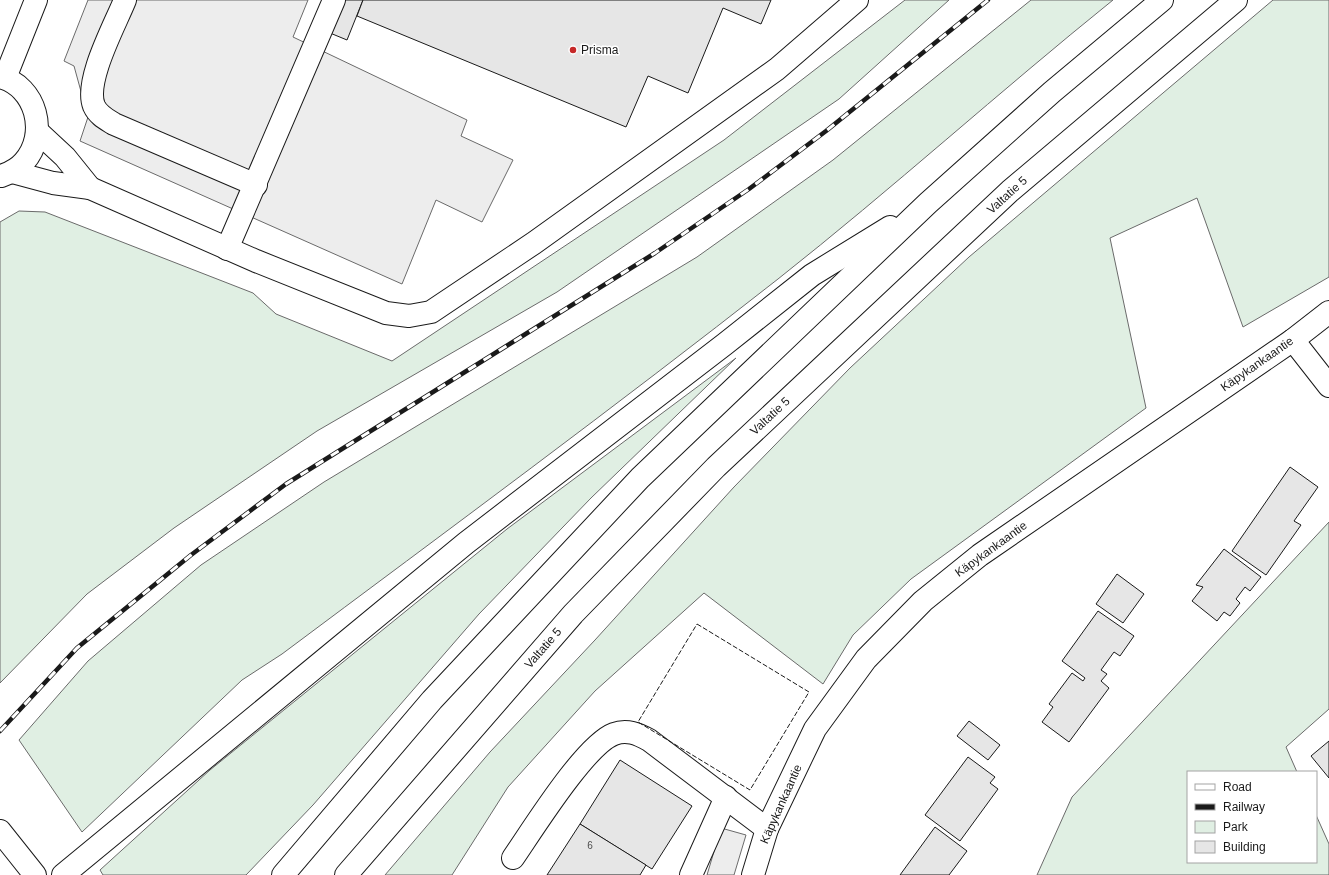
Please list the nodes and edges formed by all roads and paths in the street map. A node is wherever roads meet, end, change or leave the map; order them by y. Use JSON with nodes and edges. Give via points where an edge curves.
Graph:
{"nodes":[{"id":1,"x":36,"y":0,"type":"edge"},
{"id":2,"x":125,"y":0,"type":"edge"},
{"id":3,"x":334,"y":0,"type":"edge"},
{"id":4,"x":857,"y":0,"type":"edge"},
{"id":5,"x":1162,"y":0,"type":"edge"},
{"id":6,"x":1236,"y":0,"type":"edge"},
{"id":7,"x":2,"y":77,"type":"edge"},
{"id":8,"x":37,"y":131,"type":"junction"},
{"id":9,"x":6,"y":174,"type":"edge"},
{"id":10,"x":256,"y":185,"type":"junction"},
{"id":11,"x":90,"y":188,"type":"junction"},
{"id":12,"x":928,"y":203,"type":"junction"},
{"id":13,"x":227,"y":249,"type":"junction"},
{"id":14,"x":1329,"y":312,"type":"edge"},
{"id":15,"x":1293,"y":340,"type":"junction"},
{"id":16,"x":1329,"y":386,"type":"edge"},
{"id":17,"x":726,"y":797,"type":"junction"},
{"id":18,"x":767,"y":829,"type":"junction"},
{"id":19,"x":0,"y":831,"type":"edge"},
{"id":20,"x":513,"y":858,"type":"dead end"},
{"id":21,"x":35,"y":875,"type":"edge"},
{"id":22,"x":63,"y":875,"type":"edge"},
{"id":23,"x":283,"y":875,"type":"edge"},
{"id":24,"x":346,"y":875,"type":"edge"},
{"id":25,"x":691,"y":875,"type":"edge"},
{"id":26,"x":753,"y":875,"type":"edge"}],
"edges":[{"from":1,"to":7,"type":"main road"},
{"from":2,"to":10,"type":"main road","via":[[94,76],[91,92],[94,106],[101,116],[114,124]]},
{"from":3,"to":10,"type":"main road"},
{"from":4,"to":13,"type":"main road","via":[[777,69],[534,243],[431,312],[410,316],[386,312]]},
{"from":5,"to":12,"type":"main road","via":[[1052,92]]},
{"from":6,"to":24,"type":"main road","name":"Valtatie 5","via":[[1010,191],[716,467],[573,614]]},
{"from":7,"to":8,"type":"main road","via":[[19,86],[30,99],[36,114]]},
{"from":8,"to":9,"type":"main road","via":[[33,147],[25,161]]},
{"from":8,"to":11,"type":"main road","via":[[65,157]]},
{"from":9,"to":11,"type":"main road"},
{"from":10,"to":13,"type":"main road"},
{"from":11,"to":13,"type":"main road"},
{"from":12,"to":22,"type":"main road","via":[[812,275],[466,543]]},
{"from":12,"to":23,"type":"main road","via":[[640,478],[432,700]]},
{"from":14,"to":15,"type":"main road","name":"Käpykankaantie"},
{"from":15,"to":16,"type":"main road"},
{"from":15,"to":18,"type":"main road","name":"Käpykankaantie","via":[[980,556],[923,601],[866,660],[815,729]]},
{"from":17,"to":18,"type":"main road"},
{"from":17,"to":20,"type":"main road","via":[[649,740],[633,732],[615,734],[595,746],[580,764]]},
{"from":17,"to":25,"type":"main road"},
{"from":18,"to":26,"type":"main road","name":"Käpykankaantie"},
{"from":19,"to":21,"type":"main road"}]}
